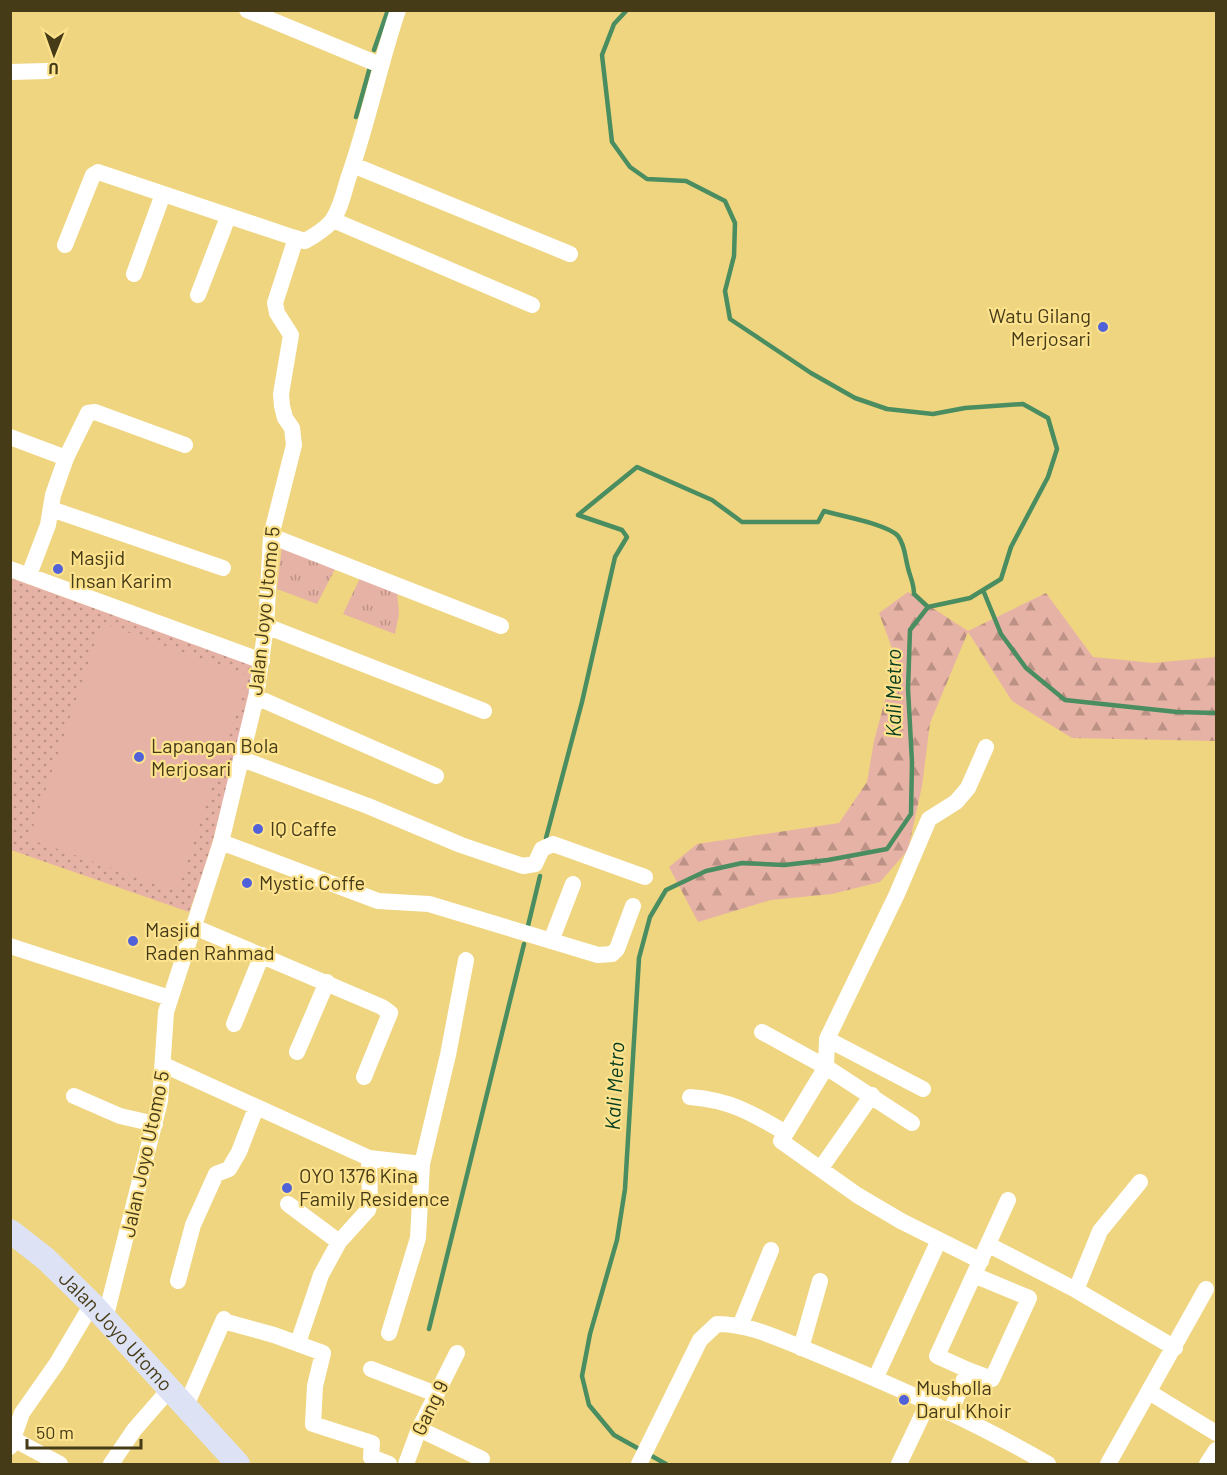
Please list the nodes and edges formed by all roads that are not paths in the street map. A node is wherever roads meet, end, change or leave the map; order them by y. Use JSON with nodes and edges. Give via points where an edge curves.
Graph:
{"nodes":[{"id":1,"x":247,"y":10,"type":"edge"},
{"id":2,"x":398,"y":10,"type":"edge"},
{"id":3,"x":380,"y":65,"type":"junction"},
{"id":4,"x":48,"y":70,"type":"dead end"},
{"id":5,"x":10,"y":72,"type":"edge"},
{"id":6,"x":353,"y":165,"type":"junction"},
{"id":7,"x":163,"y":194,"type":"junction"},
{"id":8,"x":228,"y":217,"type":"junction"},
{"id":9,"x":333,"y":220,"type":"junction"},
{"id":10,"x":296,"y":238,"type":"junction"},
{"id":11,"x":65,"y":245,"type":"dead end"},
{"id":12,"x":570,"y":254,"type":"dead end"},
{"id":13,"x":134,"y":274,"type":"dead end"},
{"id":14,"x":198,"y":295,"type":"dead end"},
{"id":15,"x":532,"y":304,"type":"dead end"},
{"id":16,"x":10,"y":437,"type":"edge"},
{"id":17,"x":185,"y":445,"type":"dead end"},
{"id":18,"x":66,"y":458,"type":"junction"},
{"id":19,"x":51,"y":509,"type":"junction"},
{"id":20,"x":271,"y":536,"type":"junction"},
{"id":21,"x":223,"y":568,"type":"dead end"},
{"id":22,"x":10,"y":569,"type":"edge"},
{"id":23,"x":29,"y":574,"type":"junction"},
{"id":24,"x":266,"y":626,"type":"junction"},
{"id":25,"x":501,"y":626,"type":"dead end"},
{"id":26,"x":256,"y":659,"type":"junction"},
{"id":27,"x":256,"y":697,"type":"junction"},
{"id":28,"x":484,"y":711,"type":"dead end"},
{"id":29,"x":986,"y":747,"type":"dead end"},
{"id":30,"x":242,"y":759,"type":"junction"},
{"id":31,"x":436,"y":776,"type":"dead end"},
{"id":32,"x":221,"y":842,"type":"junction"},
{"id":33,"x":645,"y":877,"type":"dead end"},
{"id":34,"x":573,"y":884,"type":"dead end"},
{"id":35,"x":633,"y":906,"type":"dead end"},
{"id":36,"x":192,"y":926,"type":"junction"},
{"id":37,"x":551,"y":941,"type":"junction"},
{"id":38,"x":10,"y":946,"type":"edge"},
{"id":39,"x":262,"y":955,"type":"junction"},
{"id":40,"x":466,"y":960,"type":"dead end"},
{"id":41,"x":327,"y":982,"type":"junction"},
{"id":42,"x":170,"y":998,"type":"junction"},
{"id":43,"x":234,"y":1024,"type":"dead end"},
{"id":44,"x":762,"y":1032,"type":"dead end"},
{"id":45,"x":827,"y":1039,"type":"junction"},
{"id":46,"x":297,"y":1052,"type":"dead end"},
{"id":47,"x":164,"y":1065,"type":"junction"},
{"id":48,"x":826,"y":1067,"type":"junction"},
{"id":49,"x":364,"y":1077,"type":"dead end"},
{"id":50,"x":923,"y":1089,"type":"dead end"},
{"id":51,"x":872,"y":1095,"type":"junction"},
{"id":52,"x":74,"y":1096,"type":"dead end"},
{"id":53,"x":690,"y":1097,"type":"dead end"},
{"id":54,"x":256,"y":1108,"type":"junction"},
{"id":55,"x":912,"y":1123,"type":"dead end"},
{"id":56,"x":155,"y":1124,"type":"junction"},
{"id":57,"x":786,"y":1133,"type":"junction"},
{"id":58,"x":369,"y":1158,"type":"junction"},
{"id":59,"x":422,"y":1164,"type":"junction"},
{"id":60,"x":821,"y":1168,"type":"junction"},
{"id":61,"x":1140,"y":1182,"type":"dead end"},
{"id":62,"x":1008,"y":1200,"type":"dead end"},
{"id":63,"x":288,"y":1204,"type":"dead end"},
{"id":64,"x":10,"y":1231,"type":"edge"},
{"id":65,"x":939,"y":1240,"type":"junction"},
{"id":66,"x":339,"y":1242,"type":"junction"},
{"id":67,"x":989,"y":1245,"type":"junction"},
{"id":68,"x":771,"y":1250,"type":"dead end"},
{"id":69,"x":978,"y":1268,"type":"junction"},
{"id":70,"x":178,"y":1281,"type":"dead end"},
{"id":71,"x":820,"y":1281,"type":"dead end"},
{"id":72,"x":1206,"y":1289,"type":"dead end"},
{"id":73,"x":1076,"y":1290,"type":"junction"},
{"id":74,"x":99,"y":1311,"type":"junction"},
{"id":75,"x":740,"y":1326,"type":"junction"},
{"id":76,"x":389,"y":1333,"type":"dead end"},
{"id":77,"x":300,"y":1337,"type":"dead end"},
{"id":78,"x":801,"y":1347,"type":"junction"},
{"id":79,"x":1175,"y":1348,"type":"junction"},
{"id":80,"x":457,"y":1353,"type":"dead end"},
{"id":81,"x":371,"y":1369,"type":"dead end"},
{"id":82,"x":968,"y":1370,"type":"junction"},
{"id":83,"x":876,"y":1377,"type":"junction"},
{"id":84,"x":168,"y":1390,"type":"junction"},
{"id":85,"x":1149,"y":1392,"type":"junction"},
{"id":86,"x":436,"y":1394,"type":"junction"},
{"id":87,"x":928,"y":1402,"type":"junction"},
{"id":88,"x":185,"y":1408,"type":"junction"},
{"id":89,"x":16,"y":1412,"type":"edge"},
{"id":90,"x":950,"y":1413,"type":"junction"},
{"id":91,"x":419,"y":1429,"type":"junction"},
{"id":92,"x":1216,"y":1433,"type":"edge"},
{"id":93,"x":12,"y":1443,"type":"edge"},
{"id":94,"x":1216,"y":1450,"type":"edge"},
{"id":95,"x":482,"y":1459,"type":"dead end"},
{"id":96,"x":60,"y":1464,"type":"edge"},
{"id":97,"x":111,"y":1464,"type":"edge"},
{"id":98,"x":238,"y":1464,"type":"edge"},
{"id":99,"x":389,"y":1464,"type":"edge"},
{"id":100,"x":406,"y":1464,"type":"edge"},
{"id":101,"x":639,"y":1464,"type":"edge"},
{"id":102,"x":899,"y":1464,"type":"edge"},
{"id":103,"x":1048,"y":1464,"type":"edge"},
{"id":104,"x":1108,"y":1464,"type":"edge"},
{"id":105,"x":1207,"y":1464,"type":"edge"}],
"edges":[{"from":1,"to":3,"type":"street"},
{"from":2,"to":3,"type":"street"},
{"from":3,"to":6,"type":"street"},
{"from":4,"to":5,"type":"street"},
{"from":6,"to":9,"type":"street"},
{"from":6,"to":12,"type":"street"},
{"from":7,"to":8,"type":"street"},
{"from":7,"to":11,"type":"street","via":[[102,172],[95,173]]},
{"from":7,"to":13,"type":"street"},
{"from":8,"to":10,"type":"street"},
{"from":8,"to":14,"type":"street"},
{"from":9,"to":10,"type":"street","via":[[305,241]]},
{"from":9,"to":15,"type":"street"},
{"from":10,"to":20,"type":"street","name":"Jalan Joyo Utomo 5","via":[[275,308],[291,335],[281,394],[294,445]]},
{"from":16,"to":18,"type":"street"},
{"from":17,"to":18,"type":"street","via":[[95,412],[84,419]]},
{"from":18,"to":19,"type":"street"},
{"from":19,"to":21,"type":"street"},
{"from":19,"to":23,"type":"street"},
{"from":20,"to":24,"type":"street","name":"Jalan Joyo Utomo 5"},
{"from":20,"to":25,"type":"street"},
{"from":22,"to":23,"type":"street"},
{"from":23,"to":26,"type":"street"},
{"from":24,"to":26,"type":"street","name":"Jalan Joyo Utomo 5"},
{"from":24,"to":28,"type":"street"},
{"from":26,"to":27,"type":"street","name":"Jalan Joyo Utomo 5"},
{"from":27,"to":30,"type":"street","name":"Jalan Joyo Utomo 5"},
{"from":27,"to":31,"type":"street"},
{"from":29,"to":45,"type":"street","via":[[968,788],[957,802],[929,819]]},
{"from":30,"to":32,"type":"street","name":"Jalan Joyo Utomo 5"},
{"from":30,"to":33,"type":"street","via":[[522,866],[535,864],[542,849],[553,844]]},
{"from":32,"to":36,"type":"street","name":"Jalan Joyo Utomo 5"},
{"from":32,"to":37,"type":"street","via":[[378,901],[429,904]]},
{"from":34,"to":37,"type":"street"},
{"from":35,"to":37,"type":"street","via":[[612,954],[598,955]]},
{"from":36,"to":39,"type":"street"},
{"from":36,"to":42,"type":"street","name":"Jalan Joyo Utomo 5"},
{"from":38,"to":42,"type":"street"},
{"from":39,"to":41,"type":"street"},
{"from":39,"to":43,"type":"street"},
{"from":40,"to":59,"type":"street"},
{"from":41,"to":46,"type":"street"},
{"from":41,"to":49,"type":"street","via":[[390,1013]]},
{"from":42,"to":47,"type":"street","name":"Jalan Joyo Utomo 5"},
{"from":44,"to":48,"type":"street"},
{"from":45,"to":48,"type":"street"},
{"from":45,"to":50,"type":"street"},
{"from":47,"to":54,"type":"street"},
{"from":47,"to":56,"type":"street","name":"Jalan Joyo Utomo 5"},
{"from":48,"to":51,"type":"street"},
{"from":48,"to":57,"type":"street"},
{"from":51,"to":55,"type":"street"},
{"from":51,"to":60,"type":"street"},
{"from":52,"to":56,"type":"street","via":[[120,1116]]},
{"from":53,"to":57,"type":"street","via":[[733,1104]]},
{"from":54,"to":58,"type":"street"},
{"from":54,"to":70,"type":"street","via":[[229,1169],[216,1174],[198,1215]]},
{"from":56,"to":74,"type":"street","name":"Jalan Joyo Utomo 5"},
{"from":57,"to":60,"type":"street","via":[[781,1141]]},
{"from":58,"to":59,"type":"street"},
{"from":58,"to":66,"type":"street","via":[[368,1210]]},
{"from":59,"to":76,"type":"street","via":[[418,1239]]},
{"from":60,"to":65,"type":"street","via":[[866,1200]]},
{"from":61,"to":73,"type":"street","via":[[1100,1231]]},
{"from":62,"to":67,"type":"street"},
{"from":63,"to":66,"type":"street"},
{"from":64,"to":74,"type":"main road","name":"Jalan Joyo Utomo","via":[[46,1259]]},
{"from":65,"to":69,"type":"street"},
{"from":65,"to":83,"type":"street"},
{"from":66,"to":77,"type":"street","via":[[321,1275]]},
{"from":67,"to":69,"type":"street"},
{"from":67,"to":73,"type":"street"},
{"from":68,"to":75,"type":"street"},
{"from":69,"to":82,"type":"street","via":[[937,1356]]},
{"from":69,"to":82,"type":"street","via":[[1029,1298],[992,1380]]},
{"from":71,"to":78,"type":"street"},
{"from":72,"to":79,"type":"street"},
{"from":73,"to":79,"type":"street"},
{"from":74,"to":84,"type":"main road","name":"Jalan Joyo Utomo"},
{"from":74,"to":89,"type":"street","name":"Jalan Joyo Utomo 5"},
{"from":75,"to":78,"type":"street"},
{"from":75,"to":101,"type":"street","via":[[717,1324],[700,1340]]},
{"from":78,"to":83,"type":"street"},
{"from":79,"to":85,"type":"street"},
{"from":80,"to":86,"type":"street","name":"Gang 9"},
{"from":81,"to":86,"type":"street"},
{"from":82,"to":90,"type":"street"},
{"from":83,"to":87,"type":"street"},
{"from":84,"to":88,"type":"main road","name":"Jalan Joyo Utomo"},
{"from":84,"to":97,"type":"street"},
{"from":85,"to":92,"type":"street"},
{"from":85,"to":104,"type":"street"},
{"from":86,"to":91,"type":"street","name":"Gang 9"},
{"from":87,"to":90,"type":"street"},
{"from":87,"to":102,"type":"street"},
{"from":88,"to":98,"type":"main road","name":"Jalan Joyo Utomo"},
{"from":88,"to":99,"type":"street","via":[[224,1320],[323,1353],[315,1386],[313,1424],[372,1443],[371,1457]]},
{"from":89,"to":93,"type":"street","name":"Jalan Joyo Utomo 5"},
{"from":90,"to":103,"type":"street"},
{"from":91,"to":95,"type":"street"},
{"from":91,"to":100,"type":"street","name":"Gang 9"},
{"from":93,"to":96,"type":"street"},
{"from":94,"to":105,"type":"street"}]}
